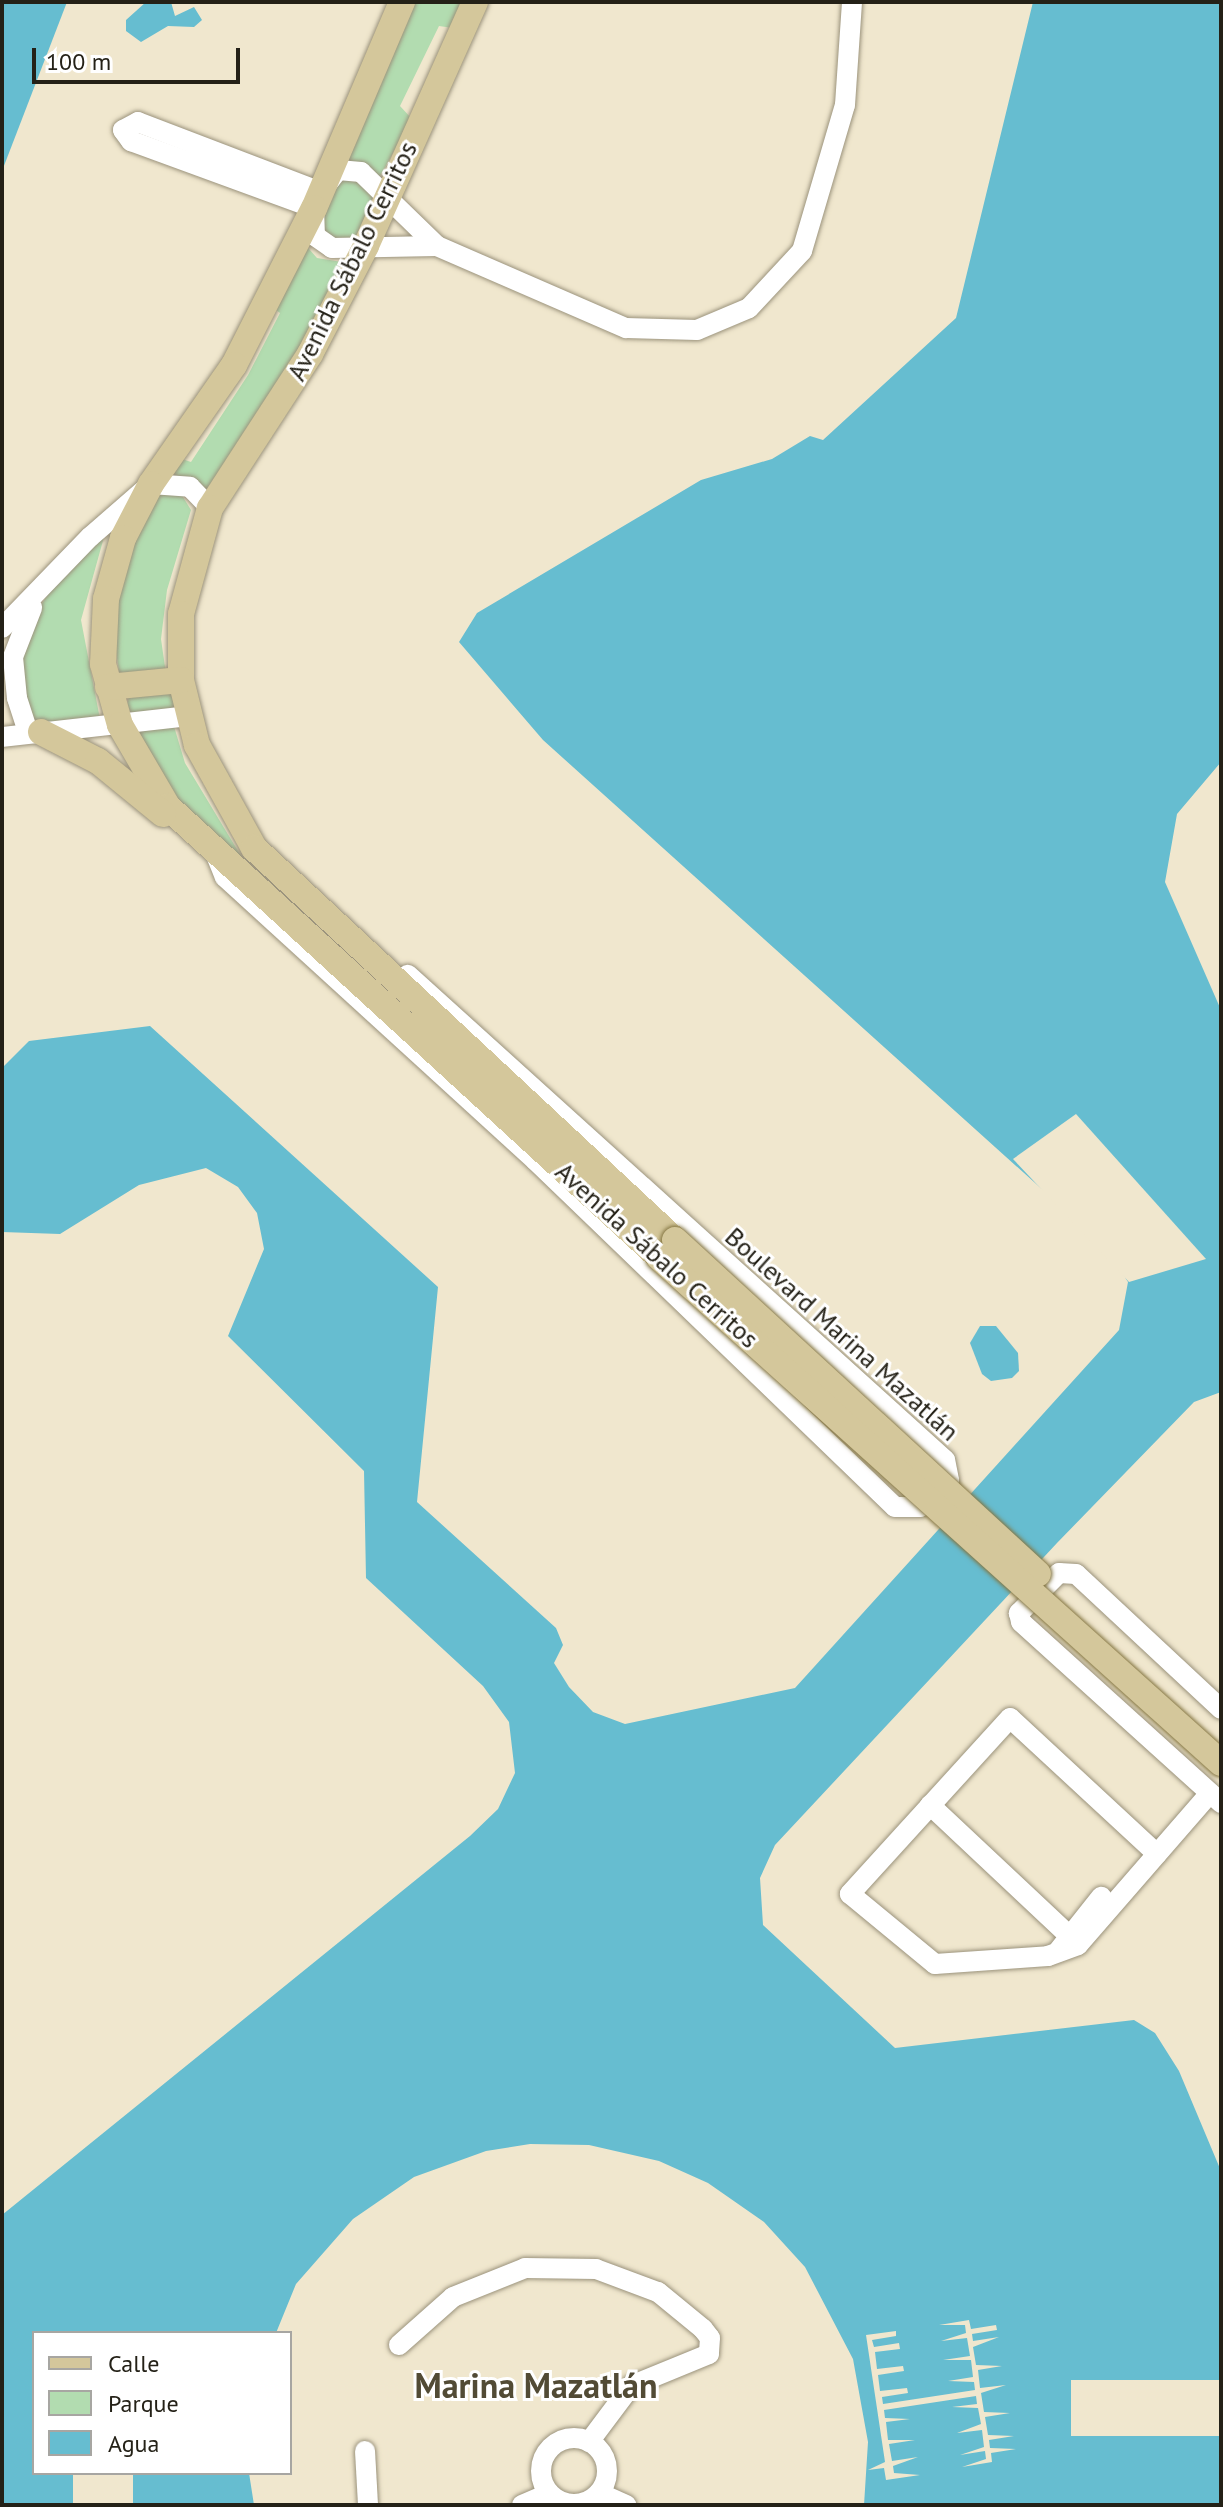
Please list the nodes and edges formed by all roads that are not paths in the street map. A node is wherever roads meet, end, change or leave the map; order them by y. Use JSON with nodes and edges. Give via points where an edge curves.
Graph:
{"nodes":[{"id":1,"x":402,"y":2,"type":"edge"},
{"id":2,"x":475,"y":2,"type":"edge"},
{"id":3,"x":852,"y":2,"type":"edge"},
{"id":4,"x":387,"y":192,"type":"junction"},
{"id":5,"x":318,"y":200,"type":"junction"},
{"id":6,"x":366,"y":246,"type":"junction"},
{"id":7,"x":437,"y":246,"type":"junction"},
{"id":8,"x":151,"y":484,"type":"junction"},
{"id":9,"x":210,"y":508,"type":"junction"},
{"id":10,"x":57,"y":571,"type":"junction"},
{"id":11,"x":2,"y":628,"type":"edge"},
{"id":12,"x":181,"y":680,"type":"junction"},
{"id":13,"x":108,"y":687,"type":"junction"},
{"id":14,"x":188,"y":716,"type":"junction"},
{"id":15,"x":120,"y":725,"type":"junction"},
{"id":16,"x":35,"y":732,"type":"junction"},
{"id":17,"x":2,"y":737,"type":"edge"},
{"id":18,"x":192,"y":829,"type":"junction"},
{"id":19,"x":532,"y":1124,"type":"junction"},
{"id":20,"x":667,"y":1248,"type":"junction"},
{"id":21,"x":1221,"y":1709,"type":"edge"},
{"id":22,"x":1221,"y":1740,"type":"edge"},
{"id":23,"x":1221,"y":1763,"type":"edge"},
{"id":24,"x":1211,"y":1793,"type":"edge"},
{"id":25,"x":930,"y":1805,"type":"junction"},
{"id":26,"x":1152,"y":1850,"type":"junction"},
{"id":27,"x":1068,"y":1943,"type":"junction"},
{"id":28,"x":399,"y":2345,"type":"dead end"},
{"id":29,"x":589,"y":2442,"type":"junction"},
{"id":30,"x":365,"y":2451,"type":"dead end"},
{"id":31,"x":599,"y":2493,"type":"junction"},
{"id":32,"x":548,"y":2494,"type":"junction"},
{"id":33,"x":368,"y":2505,"type":"edge"},
{"id":34,"x":522,"y":2505,"type":"edge"},
{"id":35,"x":626,"y":2505,"type":"edge"}],
"edges":[{"from":1,"to":5,"type":"main road","name":"Avenida Sábalo Cerritos"},
{"from":2,"to":4,"type":"main road","name":"Avenida Sábalo Cerritos"},
{"from":3,"to":7,"type":"street","via":[[849,82],[826,186],[802,251],[749,308],[697,330],[626,328]]},
{"from":4,"to":5,"type":"street","via":[[346,169]]},
{"from":4,"to":6,"type":"main road","name":"Avenida Sábalo Cerritos"},
{"from":4,"to":7,"type":"street"},
{"from":5,"to":5,"type":"street","via":[[138,122],[123,130],[131,141]]},
{"from":5,"to":6,"type":"street","via":[[312,230],[322,244]]},
{"from":5,"to":8,"type":"main road","name":"Avenida Sábalo Cerritos","via":[[234,365]]},
{"from":6,"to":7,"type":"street"},
{"from":6,"to":9,"type":"main road","name":"Avenida Sábalo Cerritos","via":[[284,400]]},
{"from":8,"to":9,"type":"street","via":[[190,487]]},
{"from":8,"to":10,"type":"street","name":"Avenida Sábalo Cerritos"},
{"from":8,"to":13,"type":"main road","name":"Avenida Sábalo Cerritos","via":[[123,538],[106,599],[101,639]]},
{"from":9,"to":12,"type":"main road","name":"Avenida Sábalo Cerritos","via":[[181,614]]},
{"from":10,"to":11,"type":"street","name":"Avenida Sábalo Cerritos"},
{"from":10,"to":16,"type":"street","via":[[14,642],[14,684]]},
{"from":12,"to":13,"type":"main road"},
{"from":12,"to":14,"type":"main road","name":"Avenida Sábalo Cerritos"},
{"from":13,"to":15,"type":"main road","name":"Avenida Sábalo Cerritos"},
{"from":14,"to":15,"type":"street"},
{"from":14,"to":19,"type":"main road","name":"Avenida Sábalo Cerritos","via":[[210,775],[254,848]]},
{"from":15,"to":16,"type":"street"},
{"from":15,"to":18,"type":"main road","name":"Avenida Sábalo Cerritos","via":[[158,794]]},
{"from":16,"to":17,"type":"street"},
{"from":16,"to":18,"type":"main road","via":[[67,741]]},
{"from":18,"to":19,"type":"main road","name":"Avenida Sábalo Cerritos"},
{"from":19,"to":19,"type":"street","name":"Boulevard Marina Mazatlán","via":[[895,1507],[920,1507],[946,1485],[945,1460]]},
{"from":19,"to":20,"type":"main road","name":"Avenida Sábalo Cerritos"},
{"from":20,"to":22,"type":"main road","name":"Avenida Sábalo Cerritos","bridge":true},
{"from":20,"to":23,"type":"main road","name":"Avenida Sábalo Cerritos","bridge":true},
{"from":21,"to":24,"type":"street","via":[[1076,1574],[1059,1573],[1019,1613],[1053,1652]]},
{"from":24,"to":26,"type":"street"},
{"from":25,"to":26,"type":"street","via":[[1010,1718]]},
{"from":25,"to":27,"type":"street"},
{"from":25,"to":27,"type":"street","via":[[850,1894],[935,1964],[1048,1956]]},
{"from":26,"to":27,"type":"street"},
{"from":28,"to":29,"type":"street","via":[[431,2313],[476,2284],[525,2268],[596,2269],[658,2292],[703,2329],[711,2347],[703,2357],[631,2386]]},
{"from":29,"to":31,"type":"street","via":[[607,2469]]},
{"from":29,"to":32,"type":"street","via":[[569,2439],[547,2453],[541,2470]]},
{"from":30,"to":33,"type":"street"},
{"from":31,"to":32,"type":"street","via":[[571,2504]]},
{"from":31,"to":35,"type":"street"},
{"from":32,"to":34,"type":"street"}]}
